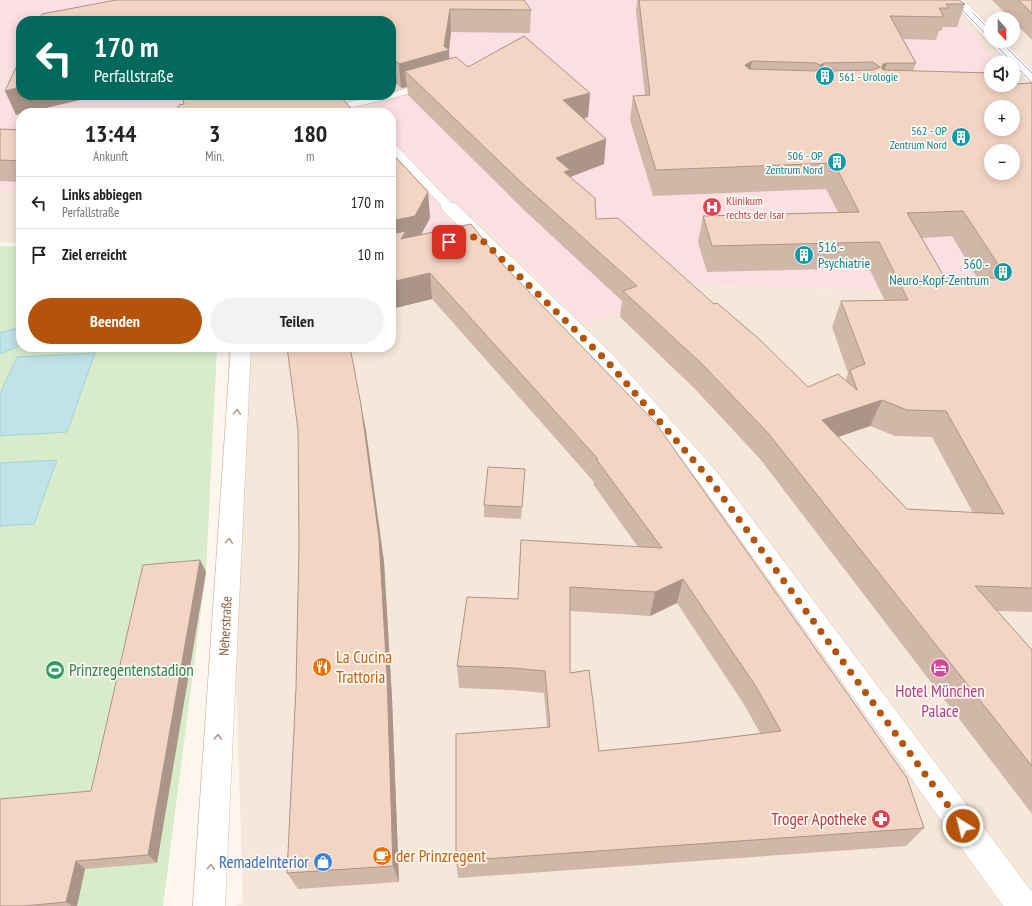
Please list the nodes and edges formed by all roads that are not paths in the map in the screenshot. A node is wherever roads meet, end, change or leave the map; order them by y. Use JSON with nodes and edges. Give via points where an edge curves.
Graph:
{"nodes":[{"id":1,"x":961,"y":8,"type":"edge"},
{"id":2,"x":984,"y":29,"type":"edge"},
{"id":3,"x":1003,"y":48,"type":"edge"},
{"id":4,"x":1032,"y":78,"type":"edge"},
{"id":5,"x":433,"y":83,"type":"edge"},
{"id":6,"x":396,"y":94,"type":"edge"},
{"id":7,"x":348,"y":100,"type":"edge"},
{"id":8,"x":371,"y":100,"type":"edge"},
{"id":9,"x":352,"y":104,"type":"junction"},
{"id":10,"x":356,"y":108,"type":"edge"},
{"id":11,"x":396,"y":151,"type":"edge"},
{"id":12,"x":449,"y":207,"type":"joint"},
{"id":13,"x":478,"y":236,"type":"junction"},
{"id":14,"x":457,"y":240,"type":"edge"},
{"id":15,"x":241,"y":352,"type":"edge"},
{"id":16,"x":209,"y":906,"type":"edge"},
{"id":17,"x":1023,"y":906,"type":"edge"}],
"edges":[{"from":1,"to":2,"type":"street"},
{"from":3,"to":4,"type":"street"},
{"from":5,"to":6,"type":"lane"},
{"from":7,"to":9,"type":"lane"},
{"from":8,"to":9,"type":"lane"},
{"from":9,"to":10,"type":"lane"},
{"from":11,"to":12,"type":"lane"},
{"from":12,"to":13,"type":"street"},
{"from":13,"to":14,"type":"street"},
{"from":13,"to":17,"type":"street","via":[[606,360],[708,477]]},
{"from":16,"to":15,"type":"street","name":"Neherstraße","one_way":true}]}
